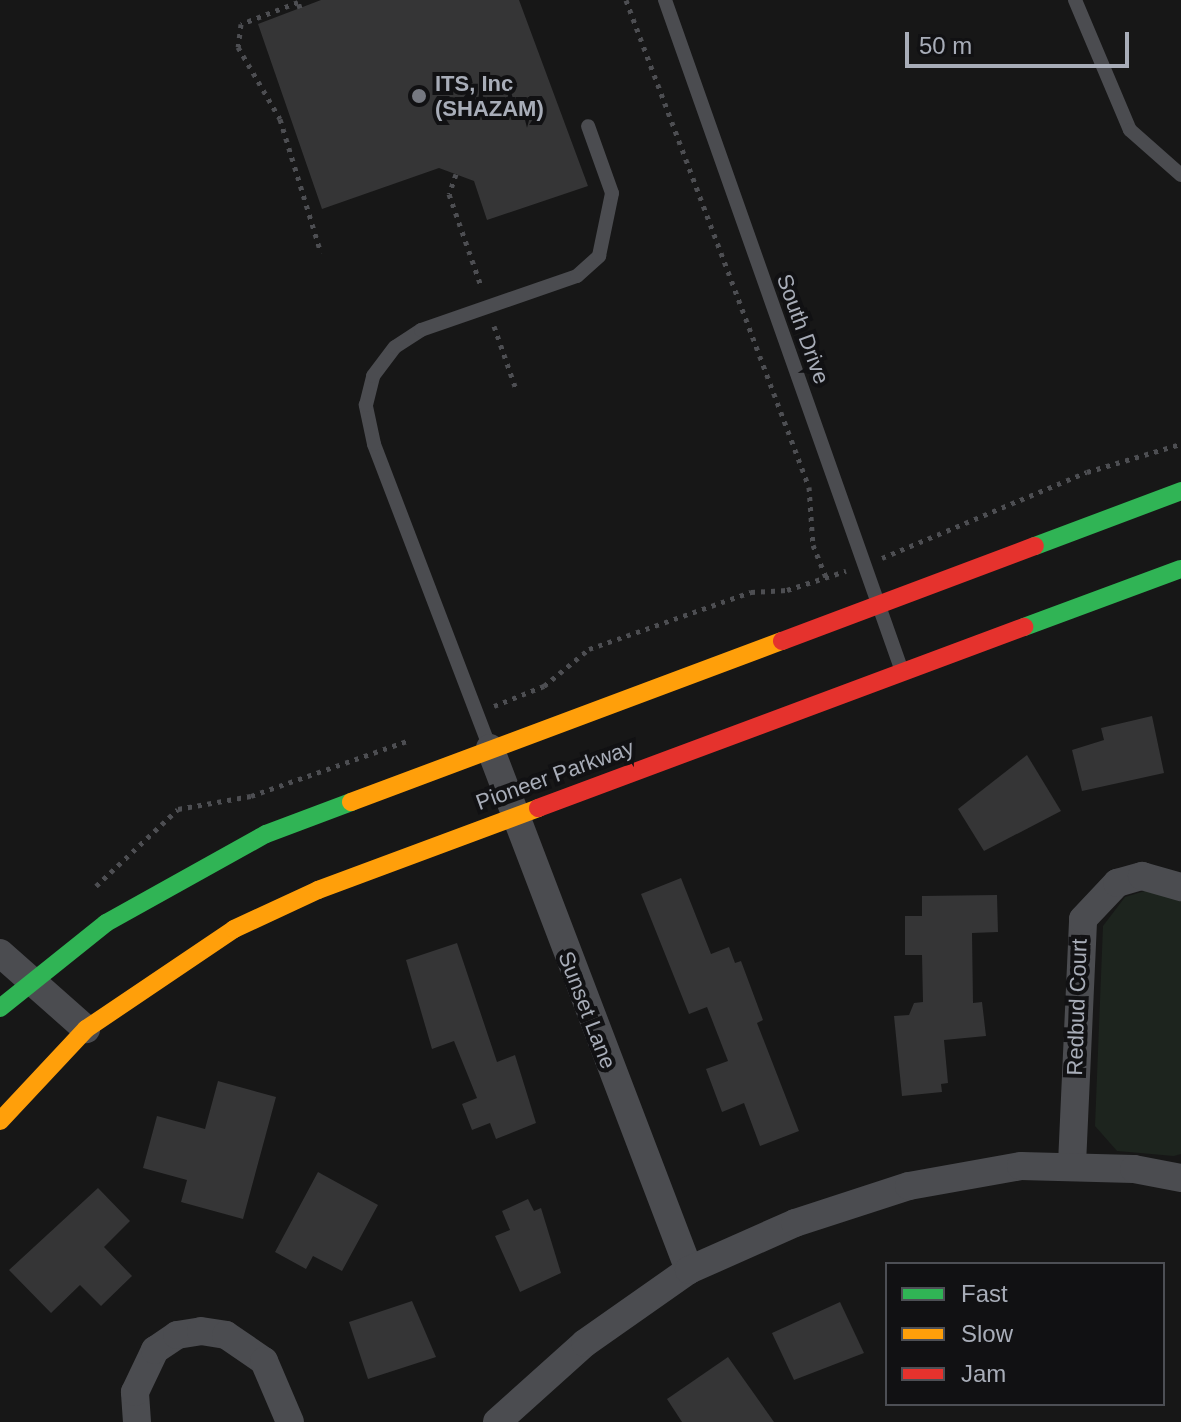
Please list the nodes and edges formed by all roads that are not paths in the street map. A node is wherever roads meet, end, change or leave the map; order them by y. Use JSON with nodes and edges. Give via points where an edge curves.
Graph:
{"nodes":[{"id":1,"x":665,"y":0,"type":"edge"},
{"id":2,"x":1075,"y":0,"type":"edge"},
{"id":3,"x":588,"y":126,"type":"dead end"},
{"id":4,"x":1181,"y":175,"type":"edge"},
{"id":5,"x":1181,"y":491,"type":"edge"},
{"id":6,"x":1181,"y":569,"type":"edge"},
{"id":7,"x":880,"y":603,"type":"junction"},
{"id":8,"x":902,"y":672,"type":"junction"},
{"id":9,"x":490,"y":748,"type":"junction"},
{"id":10,"x":517,"y":815,"type":"junction"},
{"id":11,"x":1181,"y":887,"type":"edge"},
{"id":12,"x":0,"y":953,"type":"edge"},
{"id":13,"x":28,"y":983,"type":"junction"},
{"id":14,"x":0,"y":1008,"type":"edge"},
{"id":15,"x":86,"y":1029,"type":"junction"},
{"id":16,"x":0,"y":1121,"type":"edge"},
{"id":17,"x":1072,"y":1164,"type":"junction"},
{"id":18,"x":1181,"y":1178,"type":"edge"},
{"id":19,"x":689,"y":1270,"type":"junction"},
{"id":20,"x":137,"y":1422,"type":"edge"},
{"id":21,"x":290,"y":1422,"type":"edge"},
{"id":22,"x":497,"y":1422,"type":"edge"}],
"edges":[{"from":1,"to":7,"type":"lane","name":"South Drive"},
{"from":2,"to":4,"type":"lane","via":[[1130,130]]},
{"from":3,"to":9,"type":"lane","via":[[612,193],[599,256],[577,276],[421,330],[395,347],[373,376],[366,405],[374,444]]},
{"from":5,"to":7,"type":"street"},
{"from":6,"to":8,"type":"street","name":"Pioneer Parkway"},
{"from":7,"to":8,"type":"lane","name":"South Drive"},
{"from":7,"to":9,"type":"street"},
{"from":8,"to":10,"type":"street","name":"Pioneer Parkway"},
{"from":9,"to":10,"type":"street","name":"Sunset Lane"},
{"from":9,"to":13,"type":"street","via":[[213,859],[106,923]]},
{"from":10,"to":15,"type":"street","name":"Pioneer Parkway","via":[[318,890],[234,929]]},
{"from":10,"to":19,"type":"street","name":"Sunset Lane","via":[[572,976]]},
{"from":11,"to":17,"type":"street","name":"Redbud Court","via":[[1142,876],[1117,883],[1083,919]]},
{"from":12,"to":13,"type":"street"},
{"from":13,"to":14,"type":"street"},
{"from":13,"to":15,"type":"street"},
{"from":15,"to":16,"type":"street","name":"Pioneer Parkway"},
{"from":17,"to":18,"type":"street"},
{"from":17,"to":19,"type":"street","via":[[978,1171],[909,1186],[795,1223]]},
{"from":19,"to":22,"type":"street","via":[[585,1343]]},
{"from":20,"to":21,"type":"street","via":[[135,1392],[155,1350],[177,1335],[201,1331],[226,1335],[264,1361]]}]}
